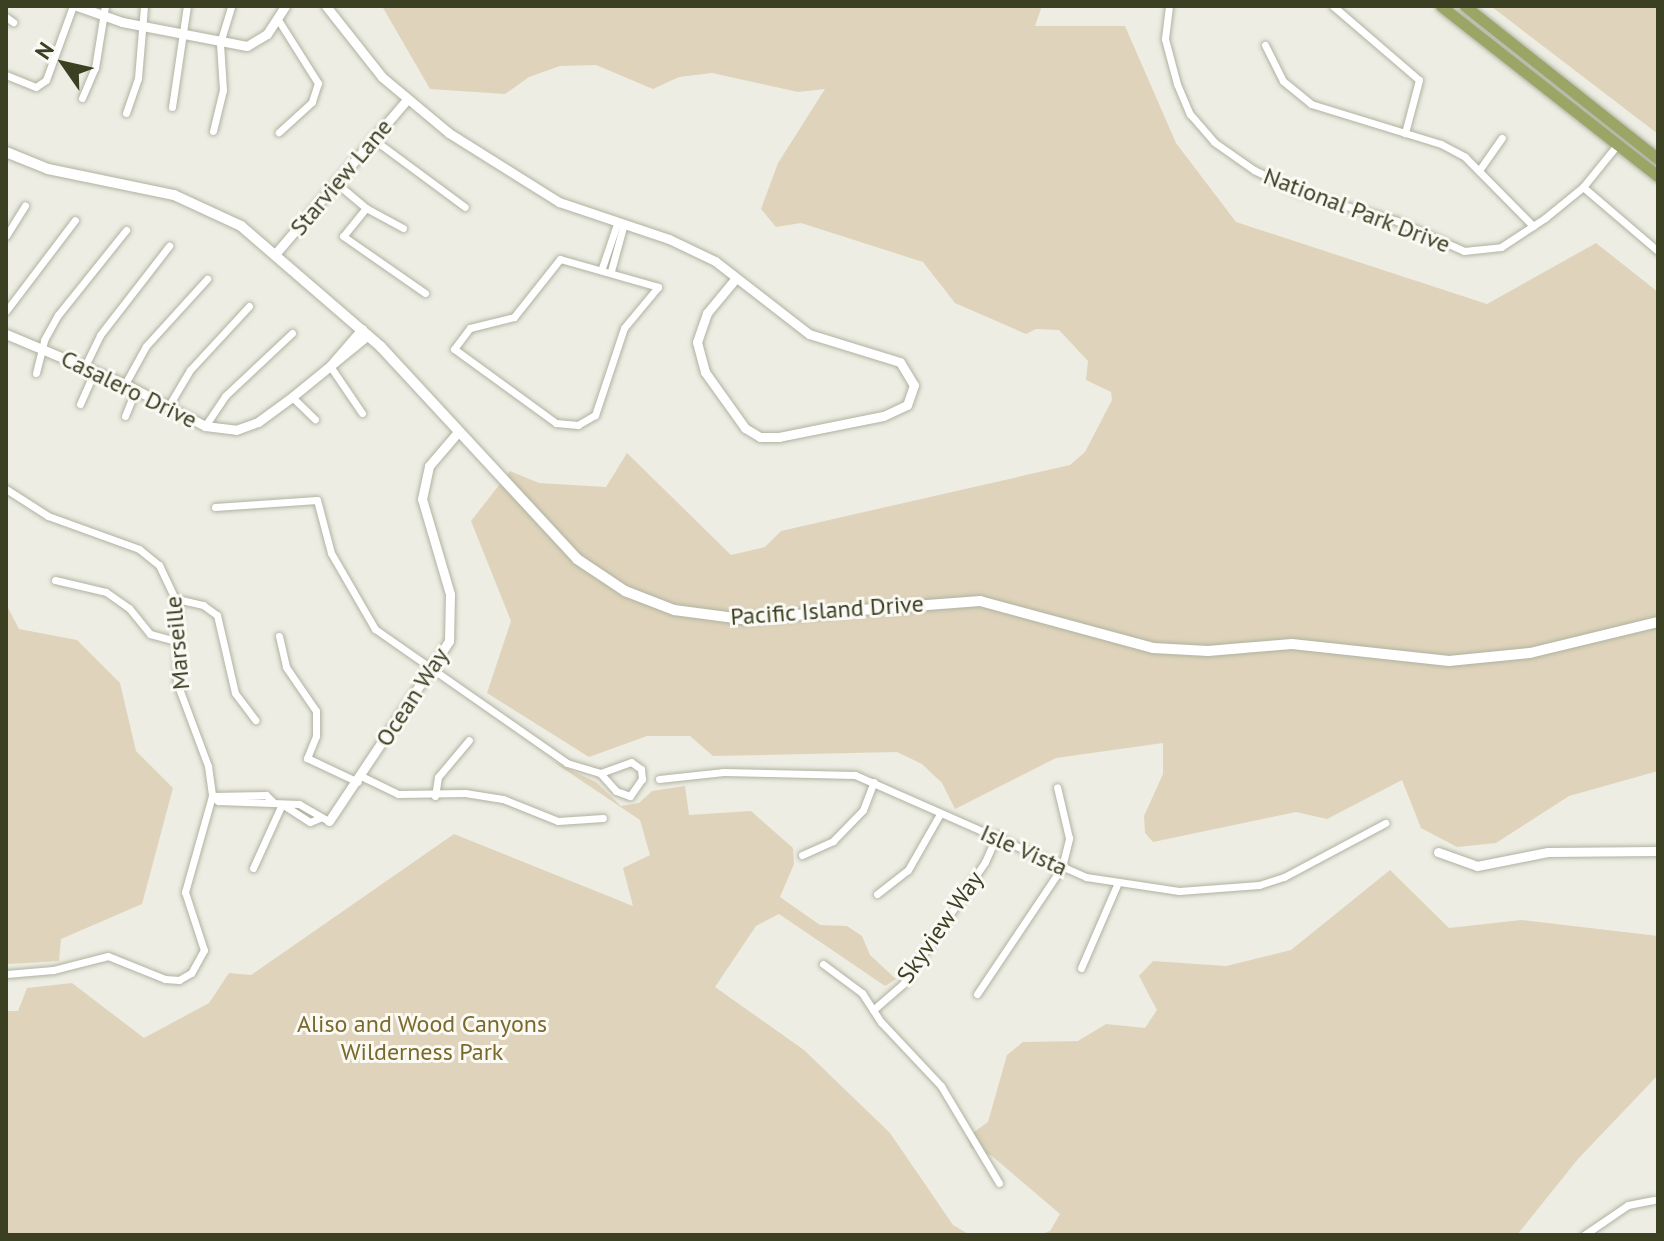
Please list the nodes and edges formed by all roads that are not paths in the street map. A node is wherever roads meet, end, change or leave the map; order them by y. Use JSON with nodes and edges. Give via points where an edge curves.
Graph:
{"nodes":[{"id":1,"x":75,"y":6,"type":"edge"},
{"id":2,"x":144,"y":6,"type":"edge"},
{"id":3,"x":187,"y":6,"type":"edge"},
{"id":4,"x":231,"y":6,"type":"edge"},
{"id":5,"x":285,"y":6,"type":"edge"},
{"id":6,"x":326,"y":6,"type":"edge"},
{"id":7,"x":1169,"y":6,"type":"edge"},
{"id":8,"x":1333,"y":6,"type":"edge"},
{"id":9,"x":1441,"y":6,"type":"edge"},
{"id":10,"x":1465,"y":6,"type":"edge"},
{"id":11,"x":105,"y":12,"type":"edge"},
{"id":12,"x":277,"y":18,"type":"junction"},
{"id":13,"x":141,"y":26,"type":"junction"},
{"id":14,"x":181,"y":35,"type":"junction"},
{"id":15,"x":220,"y":43,"type":"junction"},
{"id":16,"x":1265,"y":45,"type":"dead end"},
{"id":17,"x":6,"y":75,"type":"edge"},
{"id":18,"x":82,"y":98,"type":"dead end"},
{"id":19,"x":406,"y":101,"type":"junction"},
{"id":20,"x":172,"y":107,"type":"dead end"},
{"id":21,"x":1596,"y":109,"type":"junction"},
{"id":22,"x":126,"y":113,"type":"dead end"},
{"id":23,"x":213,"y":131,"type":"dead end"},
{"id":24,"x":279,"y":132,"type":"dead end"},
{"id":25,"x":1405,"y":133,"type":"junction"},
{"id":26,"x":1502,"y":138,"type":"dead end"},
{"id":27,"x":373,"y":139,"type":"junction"},
{"id":28,"x":1618,"y":144,"type":"junction"},
{"id":29,"x":6,"y":152,"type":"edge"},
{"id":30,"x":1658,"y":159,"type":"edge"},
{"id":31,"x":1658,"y":165,"type":"edge"},
{"id":32,"x":1480,"y":169,"type":"junction"},
{"id":33,"x":1658,"y":176,"type":"edge"},
{"id":34,"x":335,"y":182,"type":"junction"},
{"id":35,"x":1583,"y":187,"type":"junction"},
{"id":36,"x":25,"y":205,"type":"dead end"},
{"id":37,"x":465,"y":207,"type":"dead end"},
{"id":38,"x":366,"y":208,"type":"junction"},
{"id":39,"x":75,"y":220,"type":"dead end"},
{"id":40,"x":620,"y":226,"type":"junction"},
{"id":41,"x":1533,"y":226,"type":"junction"},
{"id":42,"x":403,"y":228,"type":"dead end"},
{"id":43,"x":126,"y":230,"type":"dead end"},
{"id":44,"x":6,"y":236,"type":"edge"},
{"id":45,"x":169,"y":246,"type":"dead end"},
{"id":46,"x":1658,"y":251,"type":"edge"},
{"id":47,"x":276,"y":253,"type":"junction"},
{"id":48,"x":602,"y":268,"type":"junction"},
{"id":49,"x":611,"y":271,"type":"junction"},
{"id":50,"x":736,"y":278,"type":"junction"},
{"id":51,"x":207,"y":279,"type":"dead end"},
{"id":52,"x":425,"y":293,"type":"dead end"},
{"id":53,"x":249,"y":306,"type":"dead end"},
{"id":54,"x":6,"y":311,"type":"edge"},
{"id":55,"x":365,"y":332,"type":"junction"},
{"id":56,"x":292,"y":333,"type":"dead end"},
{"id":57,"x":6,"y":334,"type":"edge"},
{"id":58,"x":42,"y":349,"type":"junction"},
{"id":59,"x":330,"y":366,"type":"junction"},
{"id":60,"x":90,"y":368,"type":"junction"},
{"id":61,"x":36,"y":373,"type":"dead end"},
{"id":62,"x":125,"y":384,"type":"junction"},
{"id":63,"x":136,"y":389,"type":"junction"},
{"id":64,"x":292,"y":397,"type":"junction"},
{"id":65,"x":80,"y":404,"type":"dead end"},
{"id":66,"x":168,"y":407,"type":"junction"},
{"id":67,"x":362,"y":413,"type":"dead end"},
{"id":68,"x":125,"y":416,"type":"dead end"},
{"id":69,"x":315,"y":419,"type":"dead end"},
{"id":70,"x":205,"y":426,"type":"junction"},
{"id":71,"x":458,"y":432,"type":"junction"},
{"id":72,"x":6,"y":489,"type":"edge"},
{"id":73,"x":215,"y":507,"type":"dead end"},
{"id":74,"x":55,"y":580,"type":"dead end"},
{"id":75,"x":177,"y":599,"type":"junction"},
{"id":76,"x":1658,"y":622,"type":"edge"},
{"id":77,"x":279,"y":636,"type":"dead end"},
{"id":78,"x":179,"y":642,"type":"junction"},
{"id":79,"x":431,"y":671,"type":"junction"},
{"id":80,"x":255,"y":720,"type":"dead end"},
{"id":81,"x":469,"y":740,"type":"dead end"},
{"id":82,"x":600,"y":773,"type":"junction"},
{"id":83,"x":359,"y":779,"type":"junction"},
{"id":84,"x":642,"y":779,"type":"junction"},
{"id":85,"x":874,"y":782,"type":"junction"},
{"id":86,"x":1057,"y":787,"type":"dead end"},
{"id":87,"x":212,"y":796,"type":"junction"},
{"id":88,"x":435,"y":796,"type":"junction"},
{"id":89,"x":277,"y":803,"type":"junction"},
{"id":90,"x":940,"y":814,"type":"junction"},
{"id":91,"x":603,"y":818,"type":"dead end"},
{"id":92,"x":324,"y":820,"type":"joint"},
{"id":93,"x":1385,"y":823,"type":"dead end"},
{"id":94,"x":997,"y":835,"type":"junction"},
{"id":95,"x":1658,"y":851,"type":"edge"},
{"id":96,"x":1438,"y":852,"type":"dead end"},
{"id":97,"x":802,"y":855,"type":"dead end"},
{"id":98,"x":1062,"y":867,"type":"junction"},
{"id":99,"x":253,"y":868,"type":"dead end"},
{"id":100,"x":1117,"y":885,"type":"junction"},
{"id":101,"x":877,"y":894,"type":"dead end"},
{"id":102,"x":823,"y":964,"type":"dead end"},
{"id":103,"x":1081,"y":968,"type":"dead end"},
{"id":104,"x":6,"y":974,"type":"edge"},
{"id":105,"x":977,"y":994,"type":"dead end"},
{"id":106,"x":873,"y":1010,"type":"junction"},
{"id":107,"x":999,"y":1183,"type":"dead end"},
{"id":108,"x":1654,"y":1200,"type":"dead end"},
{"id":109,"x":1584,"y":1235,"type":"edge"}],
"edges":[{"from":1,"to":11,"type":"street"},
{"from":1,"to":17,"type":"street","via":[[46,80],[36,87]]},
{"from":2,"to":13,"type":"street"},
{"from":3,"to":14,"type":"street"},
{"from":4,"to":15,"type":"street"},
{"from":5,"to":12,"type":"street"},
{"from":6,"to":19,"type":"street"},
{"from":7,"to":41,"type":"street","name":"National Park Drive","via":[[1165,39],[1190,114],[1214,142],[1254,170],[1299,192],[1397,221],[1464,251],[1498,248]]},
{"from":8,"to":25,"type":"street","via":[[1419,80]]},
{"from":9,"to":28,"type":"main road"},
{"from":10,"to":21,"type":"main road"},
{"from":11,"to":13,"type":"street"},
{"from":11,"to":18,"type":"street","via":[[95,68]]},
{"from":12,"to":15,"type":"street","via":[[258,42]]},
{"from":12,"to":24,"type":"street","via":[[318,83],[312,102]]},
{"from":13,"to":14,"type":"street"},
{"from":13,"to":22,"type":"street","via":[[138,78]]},
{"from":14,"to":15,"type":"street"},
{"from":14,"to":20,"type":"street"},
{"from":15,"to":23,"type":"street","via":[[223,90]]},
{"from":16,"to":25,"type":"street","via":[[1283,81],[1311,104]]},
{"from":19,"to":27,"type":"street","name":"Starview Lane"},
{"from":19,"to":40,"type":"street","via":[[523,182]]},
{"from":21,"to":28,"type":"main road"},
{"from":21,"to":30,"type":"main road"},
{"from":25,"to":32,"type":"street","via":[[1441,144]]},
{"from":26,"to":32,"type":"street"},
{"from":27,"to":34,"type":"street","name":"Starview Lane"},
{"from":27,"to":37,"type":"street"},
{"from":28,"to":31,"type":"main road","via":[[1632,144]]},
{"from":28,"to":33,"type":"main road"},
{"from":28,"to":35,"type":"street","name":"National Park Drive"},
{"from":29,"to":47,"type":"main road","name":"Pacific Island Drive","via":[[48,169],[191,201],[241,226]]},
{"from":32,"to":41,"type":"street"},
{"from":34,"to":38,"type":"street"},
{"from":34,"to":47,"type":"street","name":"Starview Lane"},
{"from":35,"to":41,"type":"street","name":"National Park Drive"},
{"from":35,"to":46,"type":"street"},
{"from":36,"to":44,"type":"street"},
{"from":38,"to":42,"type":"street"},
{"from":38,"to":52,"type":"street","via":[[343,236]]},
{"from":39,"to":54,"type":"street"},
{"from":40,"to":48,"type":"street"},
{"from":40,"to":49,"type":"street"},
{"from":40,"to":50,"type":"street","via":[[694,249]]},
{"from":43,"to":58,"type":"street","via":[[58,315]]},
{"from":45,"to":60,"type":"street","via":[[100,335]]},
{"from":47,"to":55,"type":"main road","name":"Pacific Island Drive"},
{"from":48,"to":49,"type":"street"},
{"from":48,"to":49,"type":"street","via":[[560,259],[514,317],[470,328],[456,341],[458,356],[556,423],[578,425],[595,415],[624,328],[658,287]]},
{"from":50,"to":50,"type":"street","via":[[707,313],[697,342],[705,372],[737,421],[754,434],[779,437],[883,416],[907,405],[914,385],[900,362],[809,334]]},
{"from":51,"to":62,"type":"street","via":[[146,346]]},
{"from":53,"to":66,"type":"street","via":[[190,370]]},
{"from":55,"to":59,"type":"street","name":"Casalero Drive"},
{"from":55,"to":71,"type":"main road","name":"Pacific Island Drive"},
{"from":56,"to":70,"type":"street","via":[[225,396]]},
{"from":57,"to":58,"type":"street","name":"Casalero Drive"},
{"from":58,"to":60,"type":"street","name":"Casalero Drive"},
{"from":58,"to":61,"type":"street"},
{"from":59,"to":64,"type":"street","name":"Casalero Drive"},
{"from":59,"to":67,"type":"street"},
{"from":60,"to":62,"type":"street","name":"Casalero Drive"},
{"from":60,"to":65,"type":"street"},
{"from":62,"to":63,"type":"street","name":"Casalero Drive"},
{"from":63,"to":66,"type":"street","name":"Casalero Drive"},
{"from":63,"to":68,"type":"street"},
{"from":64,"to":69,"type":"street"},
{"from":64,"to":70,"type":"street","name":"Casalero Drive","via":[[242,430]]},
{"from":66,"to":70,"type":"street","name":"Casalero Drive"},
{"from":71,"to":76,"type":"main road","name":"Pacific Island Drive","via":[[548,532],[594,572],[660,606],[707,617],[742,619],[980,601],[1153,648],[1208,651],[1292,644],[1449,661],[1530,653]]},
{"from":71,"to":79,"type":"street","name":"Ocean Way","via":[[429,466],[422,499],[453,612],[449,641]]},
{"from":72,"to":75,"type":"street","name":"Marseille","via":[[66,524],[139,549],[159,565]]},
{"from":73,"to":79,"type":"street","name":"Isle Vista","via":[[317,500],[331,553],[375,629]]},
{"from":74,"to":78,"type":"street","via":[[106,592],[129,608],[150,634]]},
{"from":75,"to":78,"type":"street","name":"Marseille"},
{"from":75,"to":80,"type":"street","via":[[203,605],[217,615],[235,693]]},
{"from":77,"to":83,"type":"street","via":[[286,667],[316,711],[316,736],[307,758]]},
{"from":78,"to":87,"type":"street","name":"Marseille","via":[[177,683],[208,766]]},
{"from":79,"to":82,"type":"street","name":"Isle Vista","via":[[567,763]]},
{"from":79,"to":83,"type":"street","name":"Ocean Way"},
{"from":81,"to":88,"type":"street","via":[[438,777]]},
{"from":82,"to":84,"type":"street","name":"Isle Vista","via":[[631,762],[641,769]]},
{"from":82,"to":84,"type":"street","name":"Isle Vista","via":[[616,791],[630,796]]},
{"from":83,"to":88,"type":"street","via":[[398,794]]},
{"from":83,"to":92,"type":"street","name":"Ocean Way"},
{"from":84,"to":85,"type":"street","name":"Isle Vista","via":[[786,770],[855,775]]},
{"from":85,"to":90,"type":"street","name":"Isle Vista"},
{"from":85,"to":97,"type":"street","via":[[863,810],[833,841]]},
{"from":86,"to":98,"type":"street","via":[[1069,838]]},
{"from":87,"to":89,"type":"street","via":[[218,801]]},
{"from":87,"to":104,"type":"street","via":[[185,892],[204,950],[191,973],[179,980],[165,979],[108,956],[53,970]]},
{"from":88,"to":91,"type":"street","via":[[465,793],[503,799],[558,821]]},
{"from":89,"to":92,"type":"street","via":[[310,822]]},
{"from":89,"to":99,"type":"street"},
{"from":90,"to":94,"type":"street","name":"Isle Vista"},
{"from":90,"to":101,"type":"street","via":[[908,870]]},
{"from":93,"to":100,"type":"street","name":"Isle Vista","via":[[1259,885],[1179,891]]},
{"from":94,"to":98,"type":"street","name":"Isle Vista"},
{"from":94,"to":106,"type":"street","name":"Skyview Way","via":[[985,862],[903,984]]},
{"from":95,"to":96,"type":"street","via":[[1548,852],[1477,866]]},
{"from":98,"to":100,"type":"street","name":"Isle Vista"},
{"from":98,"to":105,"type":"street"},
{"from":100,"to":103,"type":"street"},
{"from":102,"to":106,"type":"street","via":[[840,972]]},
{"from":106,"to":107,"type":"street","via":[[941,1086]]},
{"from":108,"to":109,"type":"street","via":[[1628,1205]]}]}
